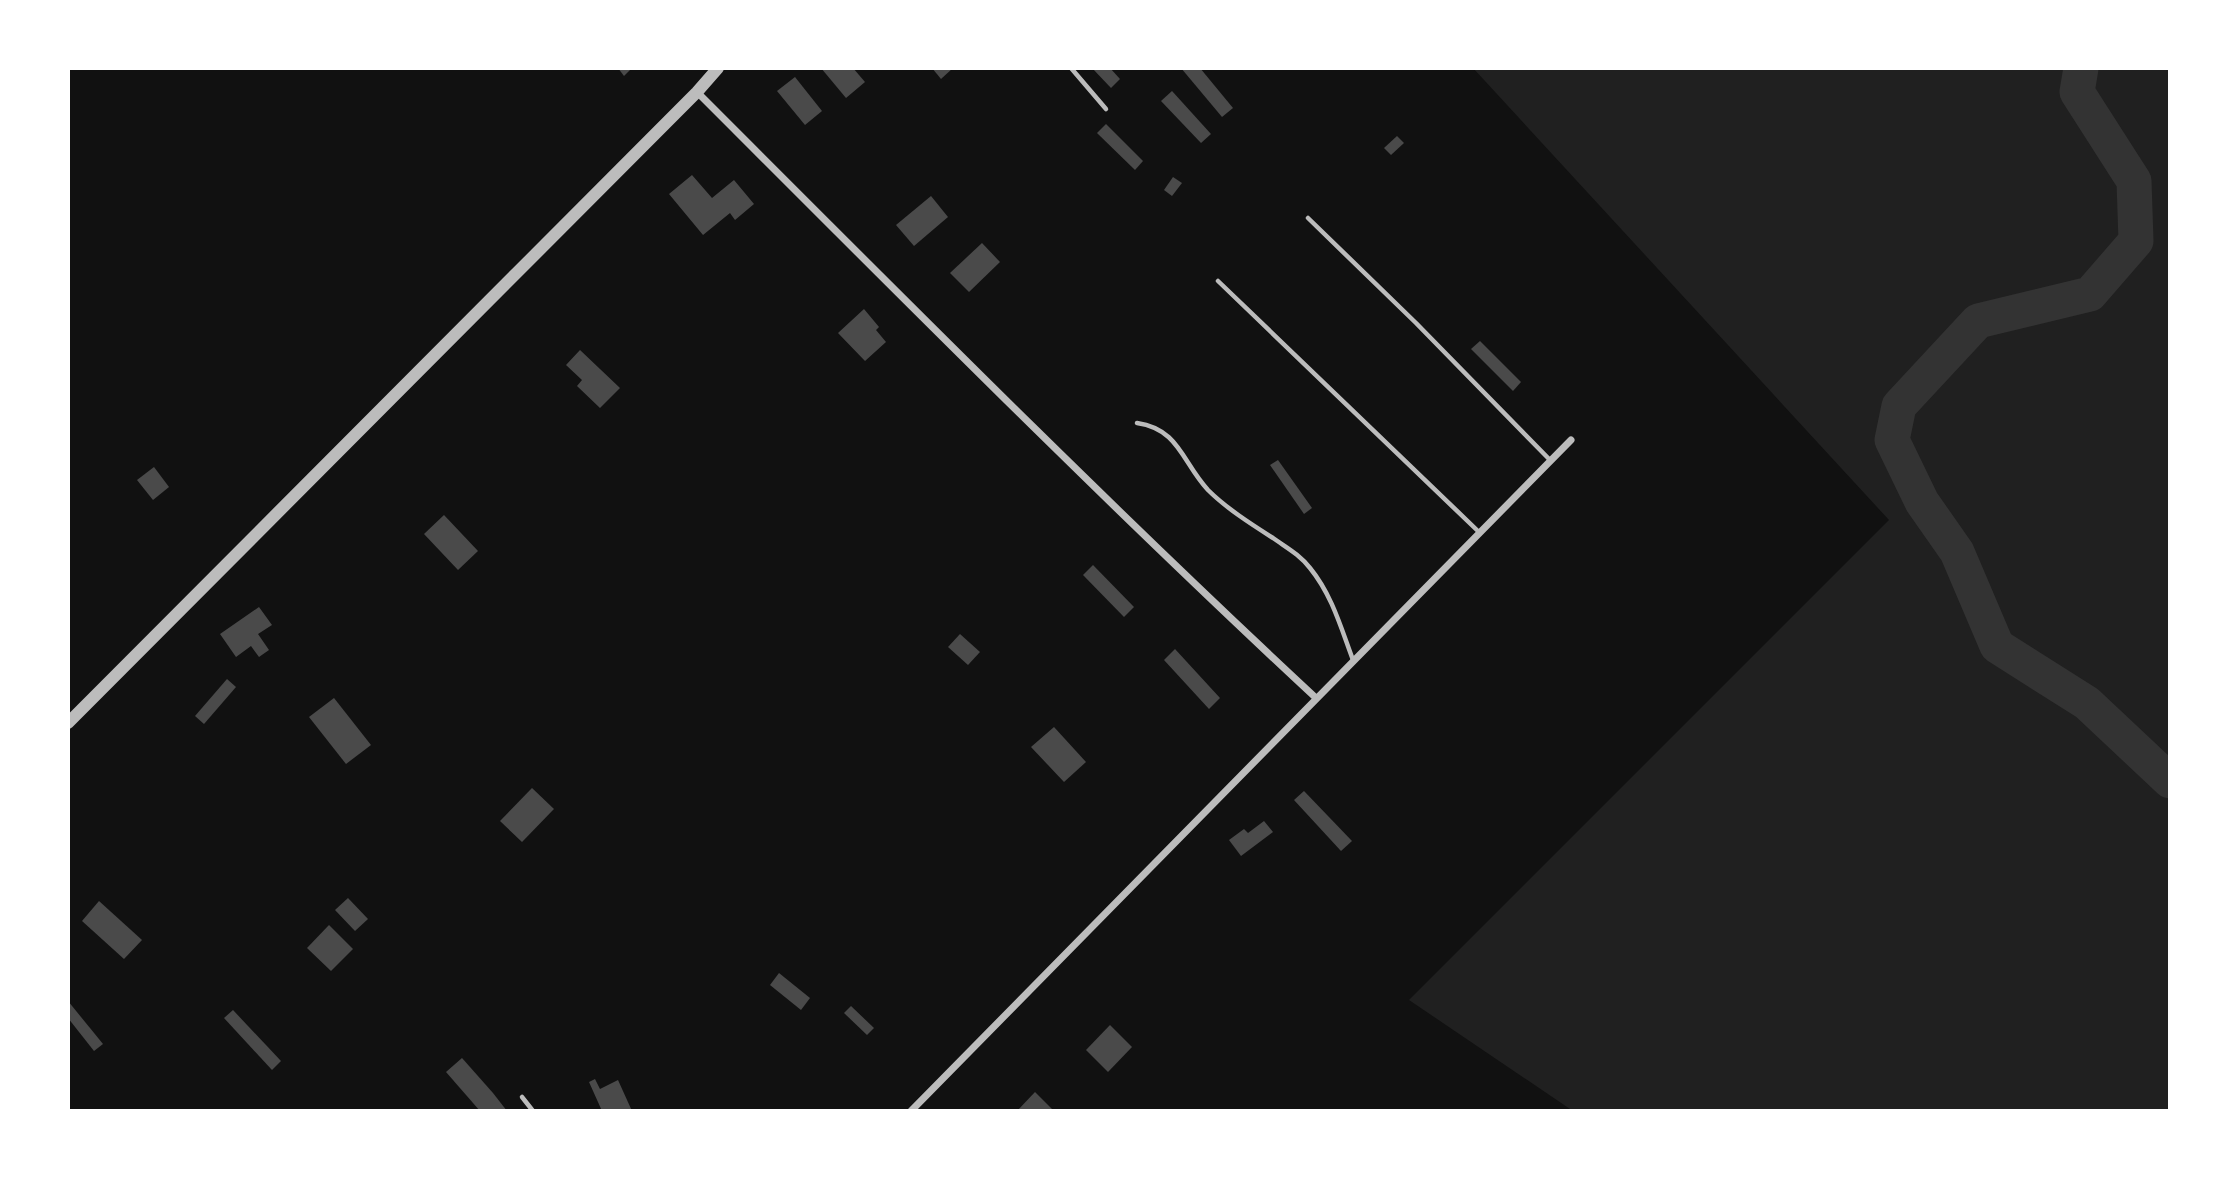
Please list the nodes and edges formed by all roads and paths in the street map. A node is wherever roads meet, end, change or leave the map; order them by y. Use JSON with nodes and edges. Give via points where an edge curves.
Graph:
{"nodes":[{"id":1,"x":718,"y":68,"type":"edge"},
{"id":2,"x":1071,"y":68,"type":"edge"},
{"id":3,"x":697,"y":92,"type":"junction"},
{"id":4,"x":1106,"y":109,"type":"dead end"},
{"id":5,"x":1308,"y":218,"type":"dead end"},
{"id":6,"x":1218,"y":281,"type":"dead end"},
{"id":7,"x":1136,"y":423,"type":"dead end"},
{"id":8,"x":1572,"y":440,"type":"dead end"},
{"id":9,"x":1551,"y":461,"type":"junction"},
{"id":10,"x":1480,"y":533,"type":"junction"},
{"id":11,"x":1353,"y":660,"type":"junction"},
{"id":12,"x":1316,"y":698,"type":"junction"},
{"id":13,"x":68,"y":723,"type":"edge"},
{"id":14,"x":522,"y":1097,"type":"dead end"},
{"id":15,"x":533,"y":1111,"type":"edge"},
{"id":16,"x":911,"y":1111,"type":"edge"}],
"edges":[{"from":1,"to":3,"type":"street"},
{"from":2,"to":4,"type":"lane"},
{"from":3,"to":12,"type":"street","via":[[971,366]]},
{"from":3,"to":13,"type":"street"},
{"from":5,"to":9,"type":"lane"},
{"from":6,"to":10,"type":"lane"},
{"from":7,"to":11,"type":"lane","via":[[1152,425],[1169,437],[1209,491],[1296,552],[1325,591]]},
{"from":8,"to":9,"type":"street"},
{"from":9,"to":10,"type":"street"},
{"from":10,"to":11,"type":"street"},
{"from":11,"to":12,"type":"street"},
{"from":12,"to":16,"type":"street"},
{"from":14,"to":15,"type":"lane"}]}
